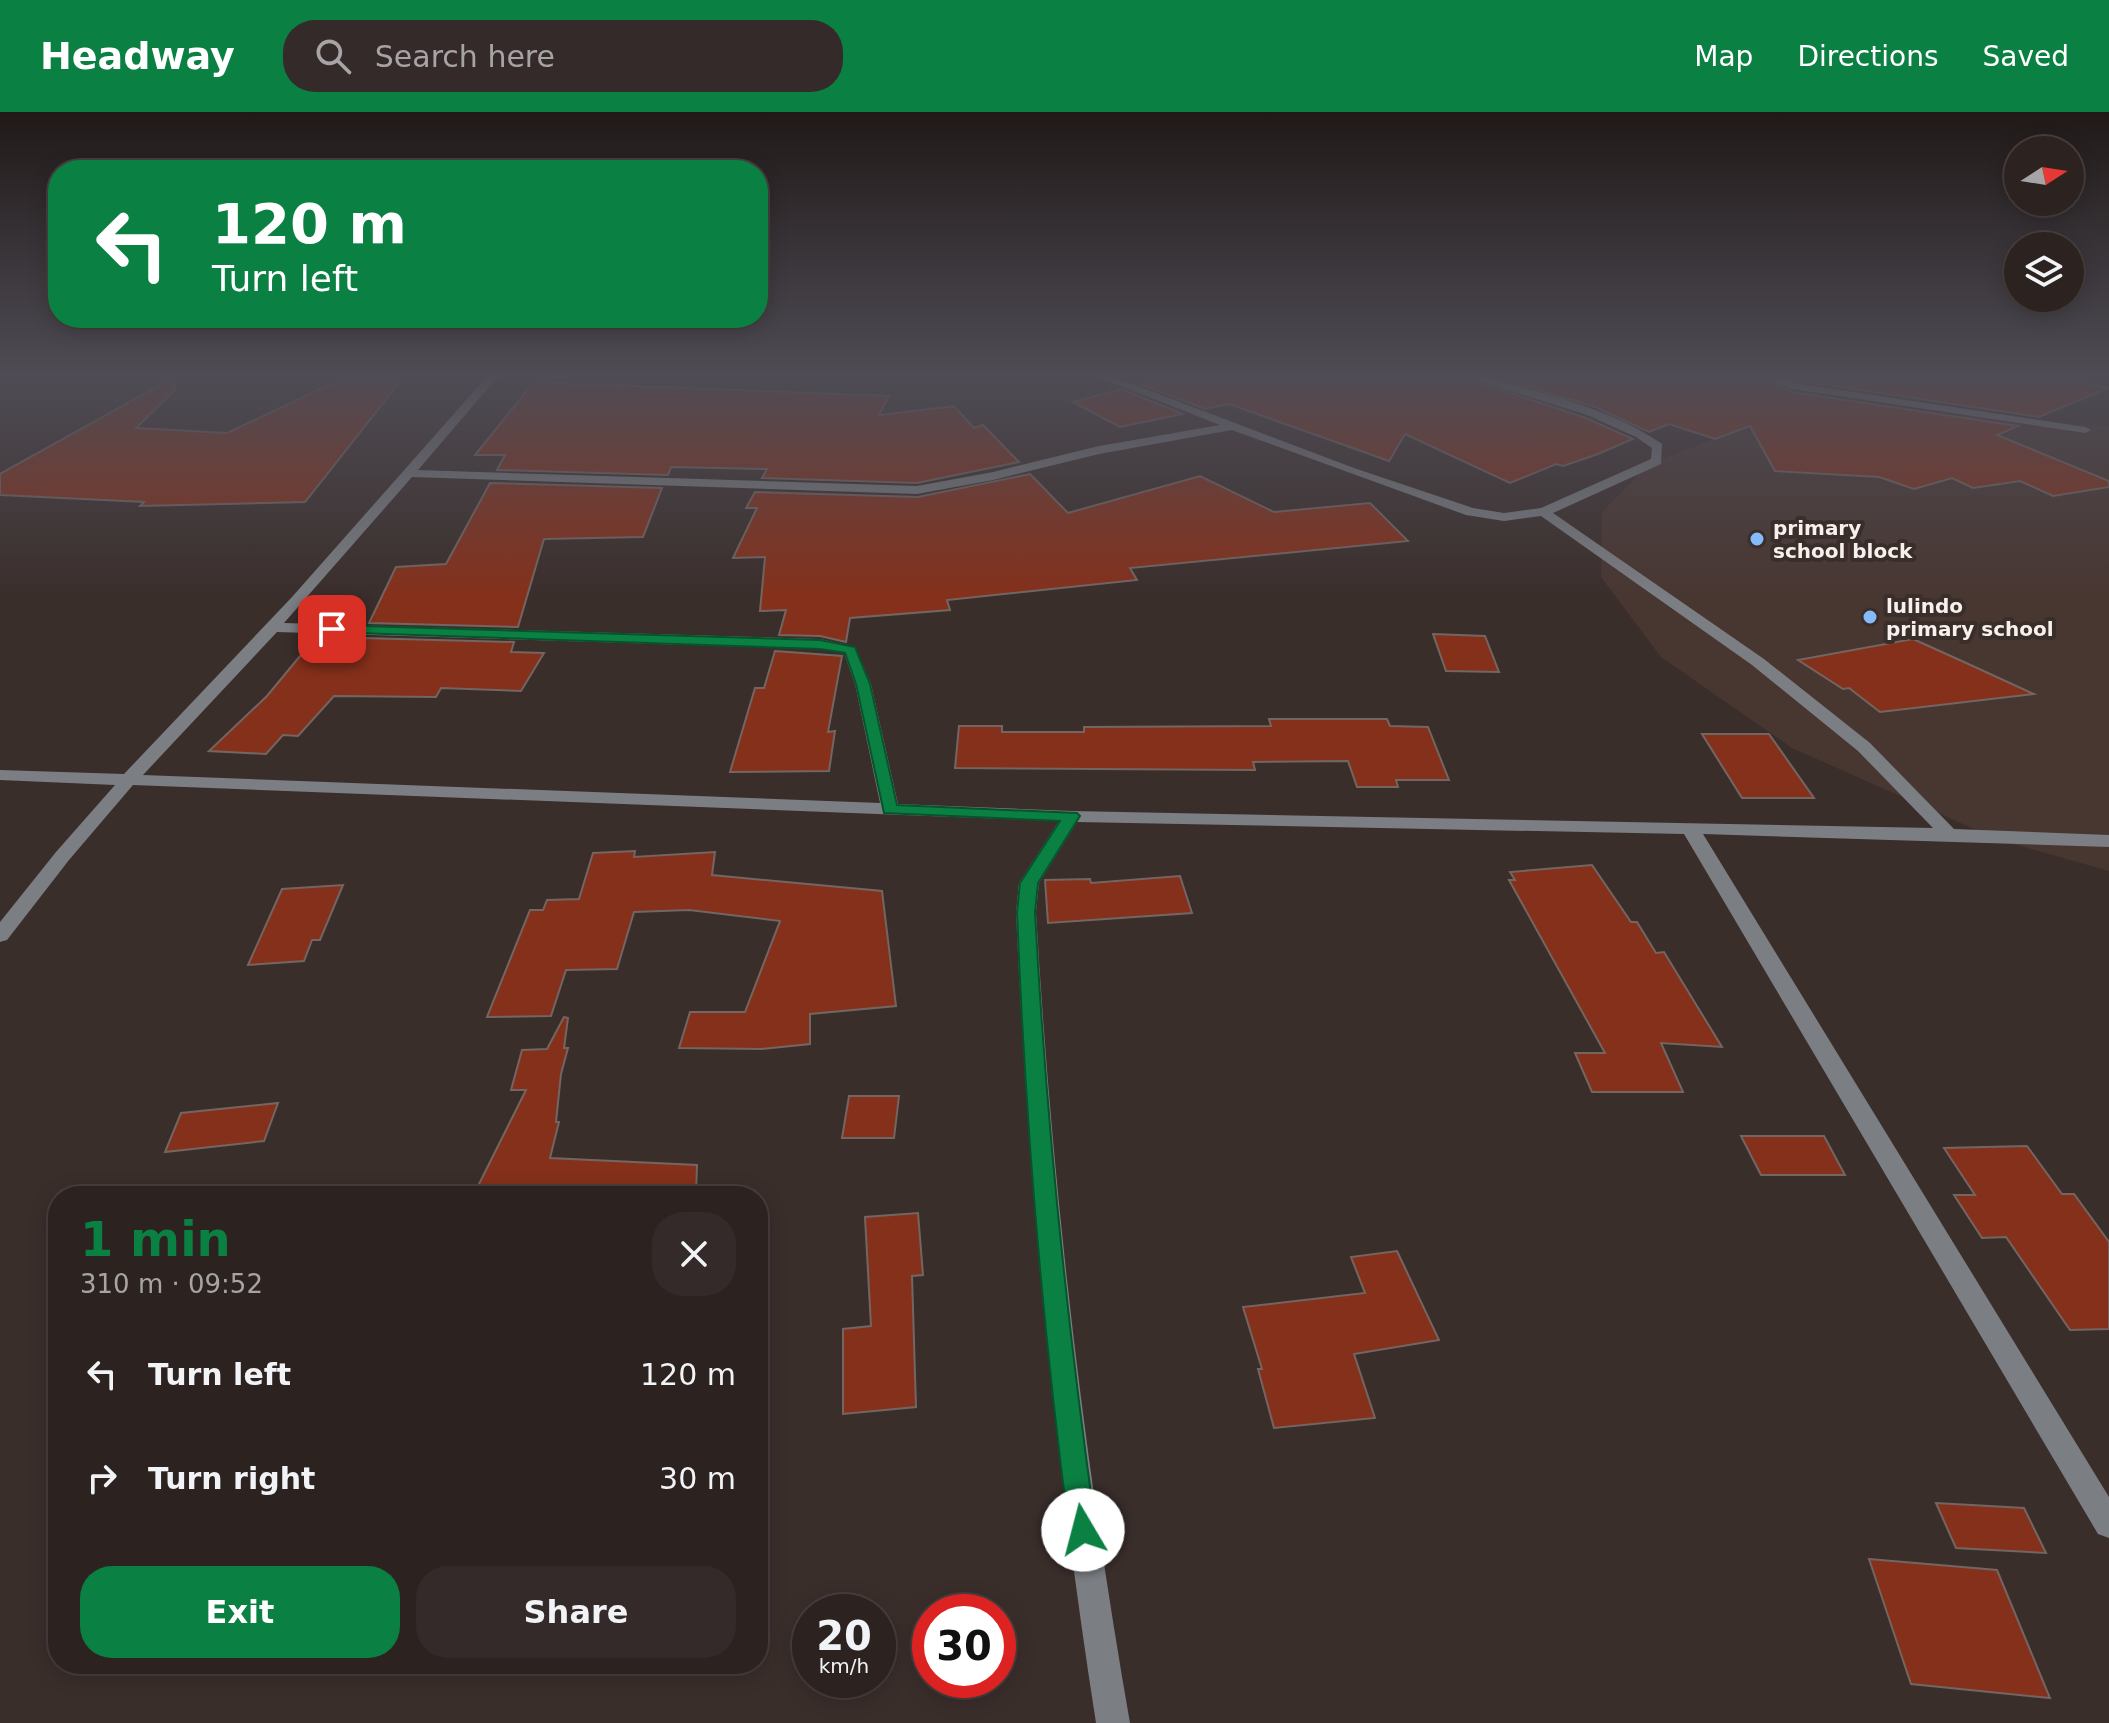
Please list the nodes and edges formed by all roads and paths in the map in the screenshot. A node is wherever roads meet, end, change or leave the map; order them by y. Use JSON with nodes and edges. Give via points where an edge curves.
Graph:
{"nodes":[{"id":1,"x":430,"y":448,"type":"edge"},
{"id":2,"x":1109,"y":448,"type":"edge"},
{"id":3,"x":1290,"y":448,"type":"edge"},
{"id":4,"x":1658,"y":448,"type":"edge"},
{"id":5,"x":408,"y":473,"type":"junction"},
{"id":6,"x":1544,"y":512,"type":"junction"},
{"id":7,"x":271,"y":627,"type":"junction"},
{"id":8,"x":0,"y":775,"type":"edge"},
{"id":9,"x":129,"y":780,"type":"junction"},
{"id":10,"x":890,"y":810,"type":"junction"},
{"id":11,"x":1071,"y":816,"type":"junction"},
{"id":12,"x":1690,"y":829,"type":"junction"},
{"id":13,"x":1949,"y":834,"type":"junction"},
{"id":14,"x":2109,"y":841,"type":"edge"},
{"id":15,"x":0,"y":936,"type":"edge"},
{"id":16,"x":2109,"y":1524,"type":"edge"},
{"id":17,"x":1113,"y":1723,"type":"edge"}],
"edges":[{"from":1,"to":5,"type":"street"},
{"from":2,"to":5,"type":"street","via":[[917,490]]},
{"from":3,"to":6,"type":"street","via":[[1471,512],[1504,517]]},
{"from":4,"to":6,"type":"street","via":[[1657,461]]},
{"from":5,"to":7,"type":"street"},
{"from":6,"to":13,"type":"street","via":[[1758,662],[1841,728]]},
{"from":7,"to":9,"type":"street"},
{"from":7,"to":10,"type":"street","via":[[820,644],[850,650],[863,684]]},
{"from":8,"to":9,"type":"street"},
{"from":9,"to":10,"type":"street"},
{"from":9,"to":15,"type":"street"},
{"from":10,"to":11,"type":"street"},
{"from":11,"to":12,"type":"street"},
{"from":11,"to":17,"type":"street","via":[[1029,883],[1033,1071],[1058,1351]]},
{"from":12,"to":13,"type":"street"},
{"from":12,"to":16,"type":"street"},
{"from":13,"to":14,"type":"street"}]}
